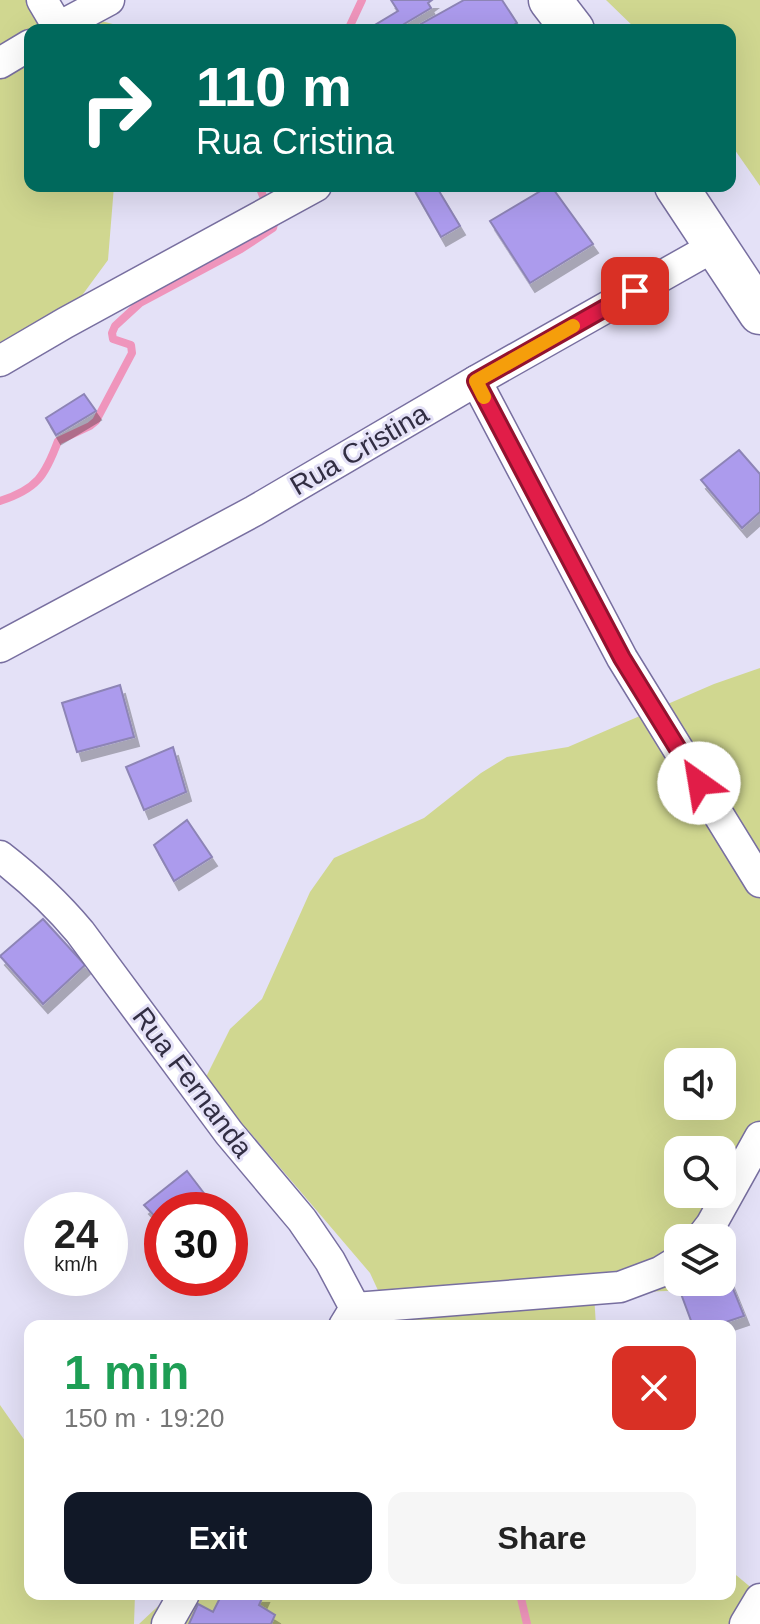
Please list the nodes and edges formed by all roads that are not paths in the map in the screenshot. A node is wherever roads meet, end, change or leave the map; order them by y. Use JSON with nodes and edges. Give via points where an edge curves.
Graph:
{"nodes":[{"id":1,"x":42,"y":0,"type":"edge"},
{"id":2,"x":109,"y":0,"type":"edge"},
{"id":3,"x":550,"y":0,"type":"edge"},
{"id":4,"x":54,"y":24,"type":"edge"},
{"id":5,"x":64,"y":24,"type":"edge"},
{"id":6,"x":568,"y":24,"type":"edge"},
{"id":7,"x":24,"y":49,"type":"edge"},
{"id":8,"x":0,"y":63,"type":"edge"},
{"id":9,"x":305,"y":192,"type":"edge"},
{"id":10,"x":680,"y":192,"type":"edge"},
{"id":11,"x":715,"y":246,"type":"junction"},
{"id":12,"x":760,"y":313,"type":"edge"},
{"id":13,"x":0,"y":361,"type":"edge"},
{"id":14,"x":476,"y":381,"type":"junction"},
{"id":15,"x":0,"y":647,"type":"edge"},
{"id":16,"x":0,"y":856,"type":"edge"},
{"id":17,"x":760,"y":882,"type":"edge"},
{"id":18,"x":760,"y":1137,"type":"edge"},
{"id":19,"x":712,"y":1224,"type":"edge"},
{"id":20,"x":664,"y":1270,"type":"edge"},
{"id":21,"x":349,"y":1317,"type":"edge"},
{"id":22,"x":760,"y":1599,"type":"edge"},
{"id":23,"x":181,"y":1600,"type":"edge"},
{"id":24,"x":167,"y":1624,"type":"edge"},
{"id":25,"x":745,"y":1624,"type":"edge"}],
"edges":[{"from":1,"to":4,"type":"street"},
{"from":2,"to":5,"type":"street"},
{"from":3,"to":6,"type":"street"},
{"from":7,"to":8,"type":"street"},
{"from":9,"to":13,"type":"street"},
{"from":10,"to":11,"type":"street"},
{"from":11,"to":12,"type":"street"},
{"from":11,"to":14,"type":"street","name":"Rua Cristina"},
{"from":14,"to":15,"type":"street","name":"Rua Cristina","via":[[254,511]]},
{"from":14,"to":17,"type":"street","via":[[622,658]]},
{"from":16,"to":21,"type":"street","name":"Rua Fernanda","via":[[35,883],[80,932],[229,1133],[302,1220],[330,1261]]},
{"from":18,"to":19,"type":"street"},
{"from":20,"to":21,"type":"street","via":[[620,1287]]},
{"from":22,"to":25,"type":"street"},
{"from":23,"to":24,"type":"street"}]}
